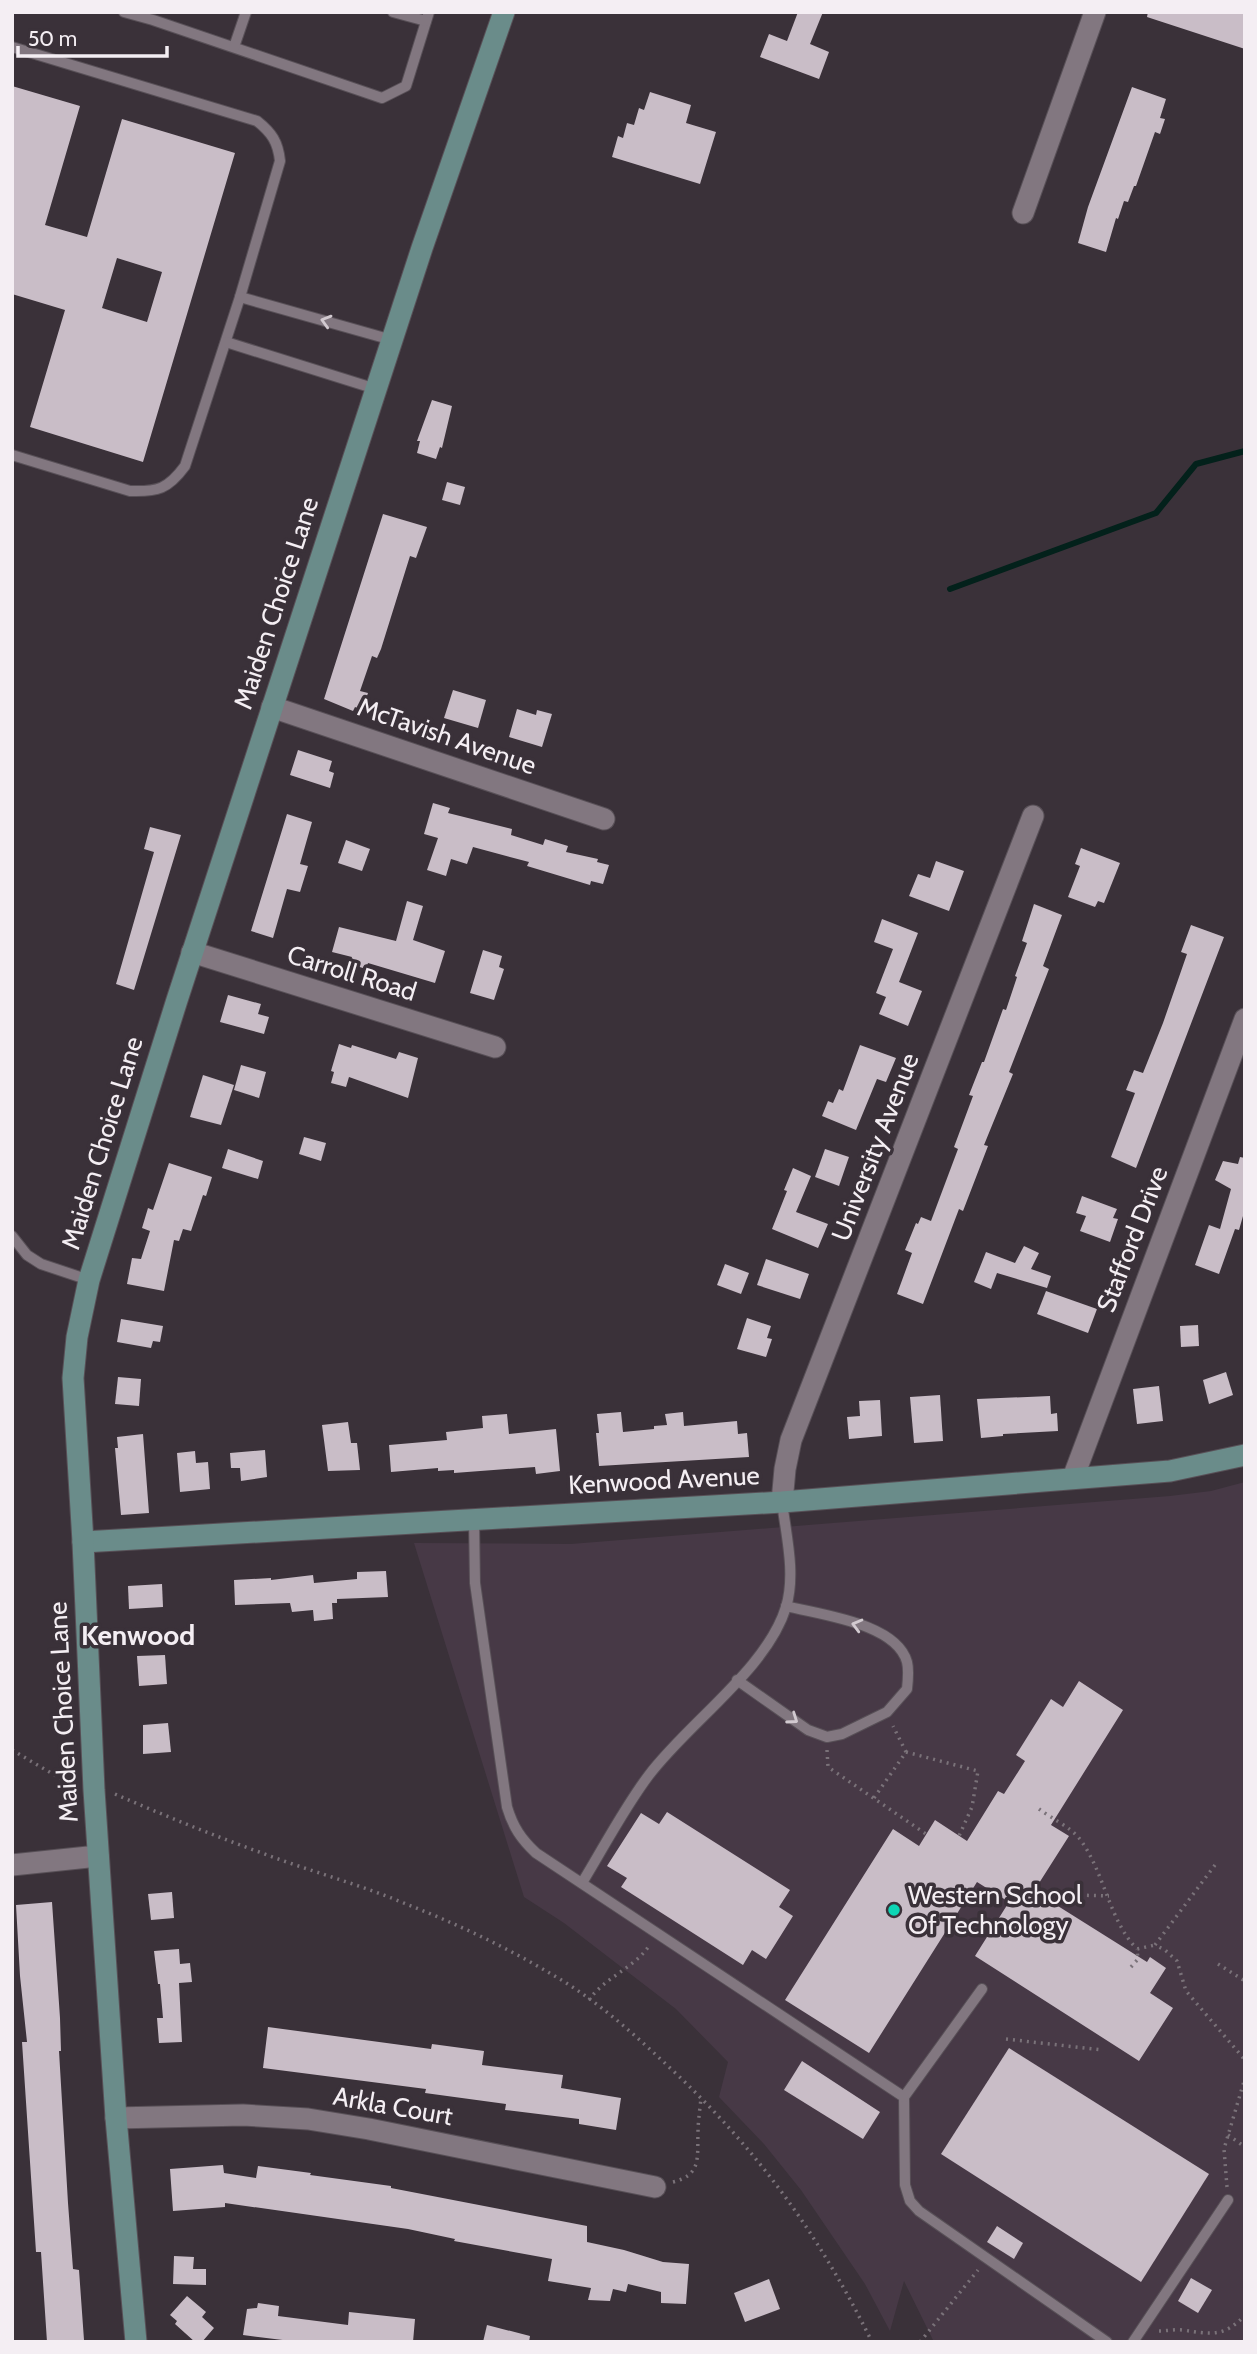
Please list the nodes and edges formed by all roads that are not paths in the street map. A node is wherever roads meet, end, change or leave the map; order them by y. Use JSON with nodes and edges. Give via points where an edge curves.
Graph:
{"nodes":[{"id":1,"x":124,"y":12,"type":"edge"},
{"id":2,"x":246,"y":12,"type":"edge"},
{"id":3,"x":393,"y":12,"type":"edge"},
{"id":4,"x":504,"y":12,"type":"edge"},
{"id":5,"x":1095,"y":12,"type":"edge"},
{"id":6,"x":427,"y":17,"type":"edge"},
{"id":7,"x":12,"y":47,"type":"edge"},
{"id":8,"x":234,"y":47,"type":"junction"},
{"id":9,"x":1023,"y":213,"type":"dead end"},
{"id":10,"x":240,"y":297,"type":"junction"},
{"id":11,"x":392,"y":340,"type":"junction"},
{"id":12,"x":226,"y":342,"type":"junction"},
{"id":13,"x":376,"y":389,"type":"junction"},
{"id":14,"x":12,"y":455,"type":"edge"},
{"id":15,"x":272,"y":707,"type":"junction"},
{"id":16,"x":1033,"y":816,"type":"dead end"},
{"id":17,"x":604,"y":819,"type":"dead end"},
{"id":18,"x":192,"y":952,"type":"junction"},
{"id":19,"x":1245,"y":1019,"type":"edge"},
{"id":20,"x":495,"y":1047,"type":"dead end"},
{"id":21,"x":12,"y":1236,"type":"edge"},
{"id":22,"x":89,"y":1280,"type":"junction"},
{"id":23,"x":1245,"y":1455,"type":"edge"},
{"id":24,"x":1073,"y":1478,"type":"junction"},
{"id":25,"x":782,"y":1502,"type":"junction"},
{"id":26,"x":474,"y":1519,"type":"junction"},
{"id":27,"x":83,"y":1542,"type":"junction"},
{"id":28,"x":786,"y":1606,"type":"junction"},
{"id":29,"x":737,"y":1681,"type":"junction"},
{"id":30,"x":98,"y":1856,"type":"junction"},
{"id":31,"x":12,"y":1865,"type":"edge"},
{"id":32,"x":582,"y":1882,"type":"junction"},
{"id":33,"x":982,"y":1989,"type":"dead end"},
{"id":34,"x":904,"y":2097,"type":"junction"},
{"id":35,"x":116,"y":2118,"type":"junction"},
{"id":36,"x":655,"y":2187,"type":"road end"},
{"id":37,"x":1228,"y":2200,"type":"road end"},
{"id":38,"x":1136,"y":2338,"type":"edge"},
{"id":39,"x":136,"y":2342,"type":"edge"},
{"id":40,"x":1107,"y":2342,"type":"edge"}],
"edges":[{"from":1,"to":8,"type":"lane"},
{"from":2,"to":8,"type":"lane"},
{"from":3,"to":6,"type":"lane"},
{"from":4,"to":11,"type":"main road","name":"Maiden Choice Lane"},
{"from":5,"to":9,"type":"street"},
{"from":6,"to":8,"type":"lane","via":[[406,86],[383,98]]},
{"from":7,"to":10,"type":"lane","via":[[257,121],[272,133],[280,161]]},
{"from":11,"to":10,"type":"lane","one_way":true},
{"from":10,"to":12,"type":"lane"},
{"from":11,"to":13,"type":"main road","name":"Maiden Choice Lane"},
{"from":12,"to":13,"type":"lane"},
{"from":12,"to":14,"type":"lane","via":[[185,466],[164,488],[130,491]]},
{"from":13,"to":15,"type":"main road","name":"Maiden Choice Lane"},
{"from":15,"to":17,"type":"street","name":"McTavish Avenue"},
{"from":15,"to":18,"type":"main road","name":"Maiden Choice Lane"},
{"from":16,"to":25,"type":"street","name":"University Avenue","via":[[791,1440]]},
{"from":18,"to":20,"type":"street","name":"Carroll Road"},
{"from":18,"to":22,"type":"main road","name":"Maiden Choice Lane"},
{"from":19,"to":24,"type":"street","name":"Stafford Drive"},
{"from":21,"to":22,"type":"lane","via":[[41,1264]]},
{"from":22,"to":27,"type":"main road","name":"Maiden Choice Lane","via":[[73,1378]]},
{"from":23,"to":24,"type":"main road","name":"Kenwood Avenue","via":[[1170,1471]]},
{"from":24,"to":25,"type":"main road","name":"Kenwood Avenue"},
{"from":25,"to":26,"type":"main road","name":"Kenwood Avenue"},
{"from":25,"to":28,"type":"lane","via":[[790,1573]]},
{"from":26,"to":27,"type":"main road","name":"Kenwood Avenue"},
{"from":26,"to":32,"type":"lane","via":[[475,1583],[512,1825],[536,1853]]},
{"from":27,"to":30,"type":"main road","name":"Maiden Choice Lane"},
{"from":28,"to":29,"type":"lane","via":[[776,1633]]},
{"from":29,"to":28,"type":"lane","one_way":true,"via":[[808,1730],[827,1737],[887,1712],[907,1689],[906,1661],[898,1644],[885,1634]]},
{"from":29,"to":32,"type":"lane","via":[[649,1775]]},
{"from":30,"to":31,"type":"street"},
{"from":30,"to":35,"type":"main road","name":"Maiden Choice Lane"},
{"from":32,"to":34,"type":"lane"},
{"from":33,"to":34,"type":"lane"},
{"from":34,"to":40,"type":"lane","via":[[905,2185],[910,2201]]},
{"from":35,"to":36,"type":"street","name":"Arkla Court","via":[[243,2115],[308,2119]]},
{"from":35,"to":39,"type":"main road","name":"Maiden Choice Lane"},
{"from":37,"to":38,"type":"lane"}]}
